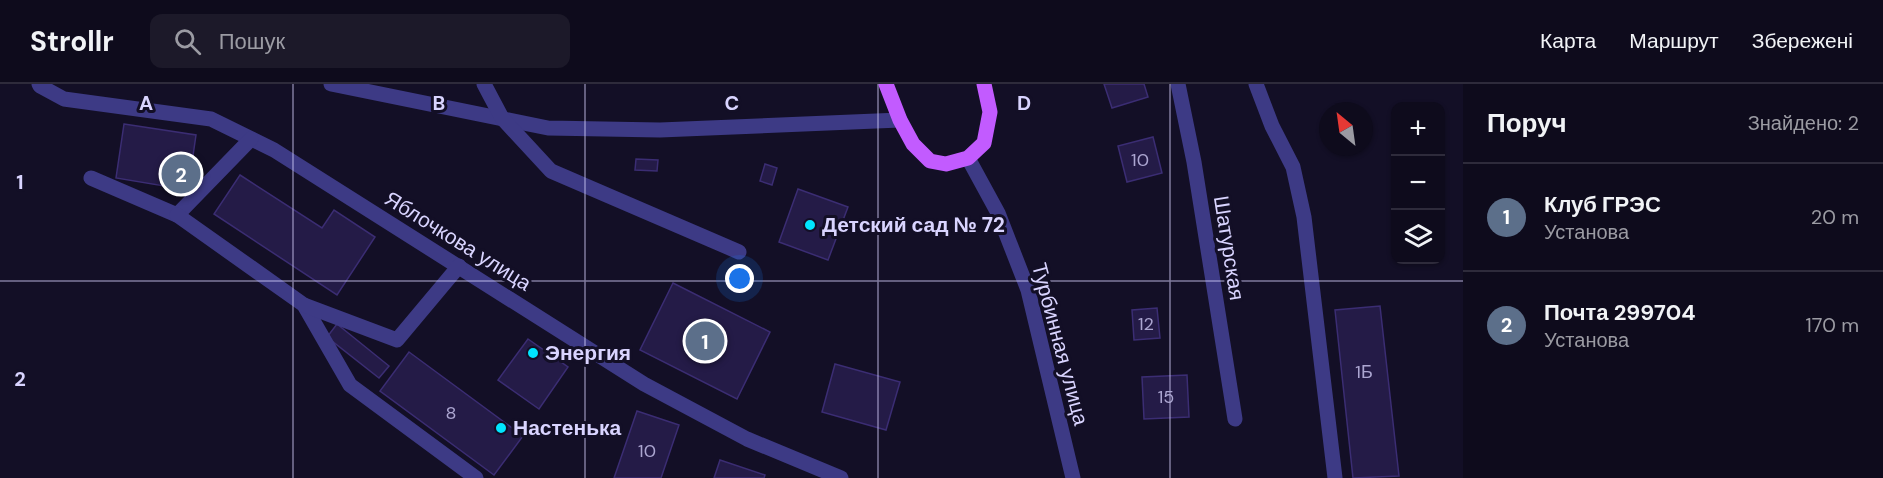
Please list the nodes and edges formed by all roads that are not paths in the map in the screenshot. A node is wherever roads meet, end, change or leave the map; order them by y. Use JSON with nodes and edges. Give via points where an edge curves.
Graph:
{"nodes":[{"id":1,"x":39,"y":84,"type":"edge"},
{"id":2,"x":330,"y":84,"type":"edge"},
{"id":3,"x":484,"y":84,"type":"edge"},
{"id":4,"x":886,"y":84,"type":"edge"},
{"id":5,"x":984,"y":84,"type":"edge"},
{"id":6,"x":1178,"y":84,"type":"edge"},
{"id":7,"x":1256,"y":84,"type":"edge"},
{"id":8,"x":502,"y":118,"type":"junction"},
{"id":9,"x":900,"y":120,"type":"junction"},
{"id":10,"x":251,"y":139,"type":"junction"},
{"id":11,"x":968,"y":158,"type":"junction"},
{"id":12,"x":91,"y":178,"type":"dead end"},
{"id":13,"x":177,"y":215,"type":"junction"},
{"id":14,"x":739,"y":252,"type":"dead end"},
{"id":15,"x":459,"y":266,"type":"junction"},
{"id":16,"x":304,"y":305,"type":"junction"},
{"id":17,"x":1235,"y":419,"type":"dead end"},
{"id":18,"x":476,"y":478,"type":"edge"},
{"id":19,"x":841,"y":478,"type":"edge"},
{"id":20,"x":1072,"y":478,"type":"edge"},
{"id":21,"x":1335,"y":478,"type":"edge"}],
"edges":[{"from":1,"to":10,"type":"street","name":"Яблочкова улица","via":[[64,99],[211,119]]},
{"from":2,"to":8,"type":"street"},
{"from":3,"to":8,"type":"street"},
{"from":4,"to":9,"type":"main road"},
{"from":5,"to":11,"type":"main road","via":[[990,112],[984,143]]},
{"from":6,"to":17,"type":"street","name":"Шатурская"},
{"from":7,"to":21,"type":"street","via":[[1293,167],[1304,217]]},
{"from":8,"to":9,"type":"street","via":[[548,128],[660,130]]},
{"from":8,"to":14,"type":"street","via":[[550,171]]},
{"from":9,"to":11,"type":"main road","via":[[913,144],[930,161],[946,164]]},
{"from":10,"to":13,"type":"street"},
{"from":10,"to":15,"type":"street","name":"Яблочкова улица","via":[[282,154]]},
{"from":11,"to":20,"type":"street","name":"Турбинная улица","via":[[998,213],[1028,290]]},
{"from":12,"to":13,"type":"street"},
{"from":13,"to":16,"type":"street"},
{"from":15,"to":16,"type":"street","via":[[397,340]]},
{"from":15,"to":19,"type":"street","name":"Яблочкова улица","via":[[644,384],[747,439]]},
{"from":16,"to":18,"type":"street","via":[[350,385]]}]}
